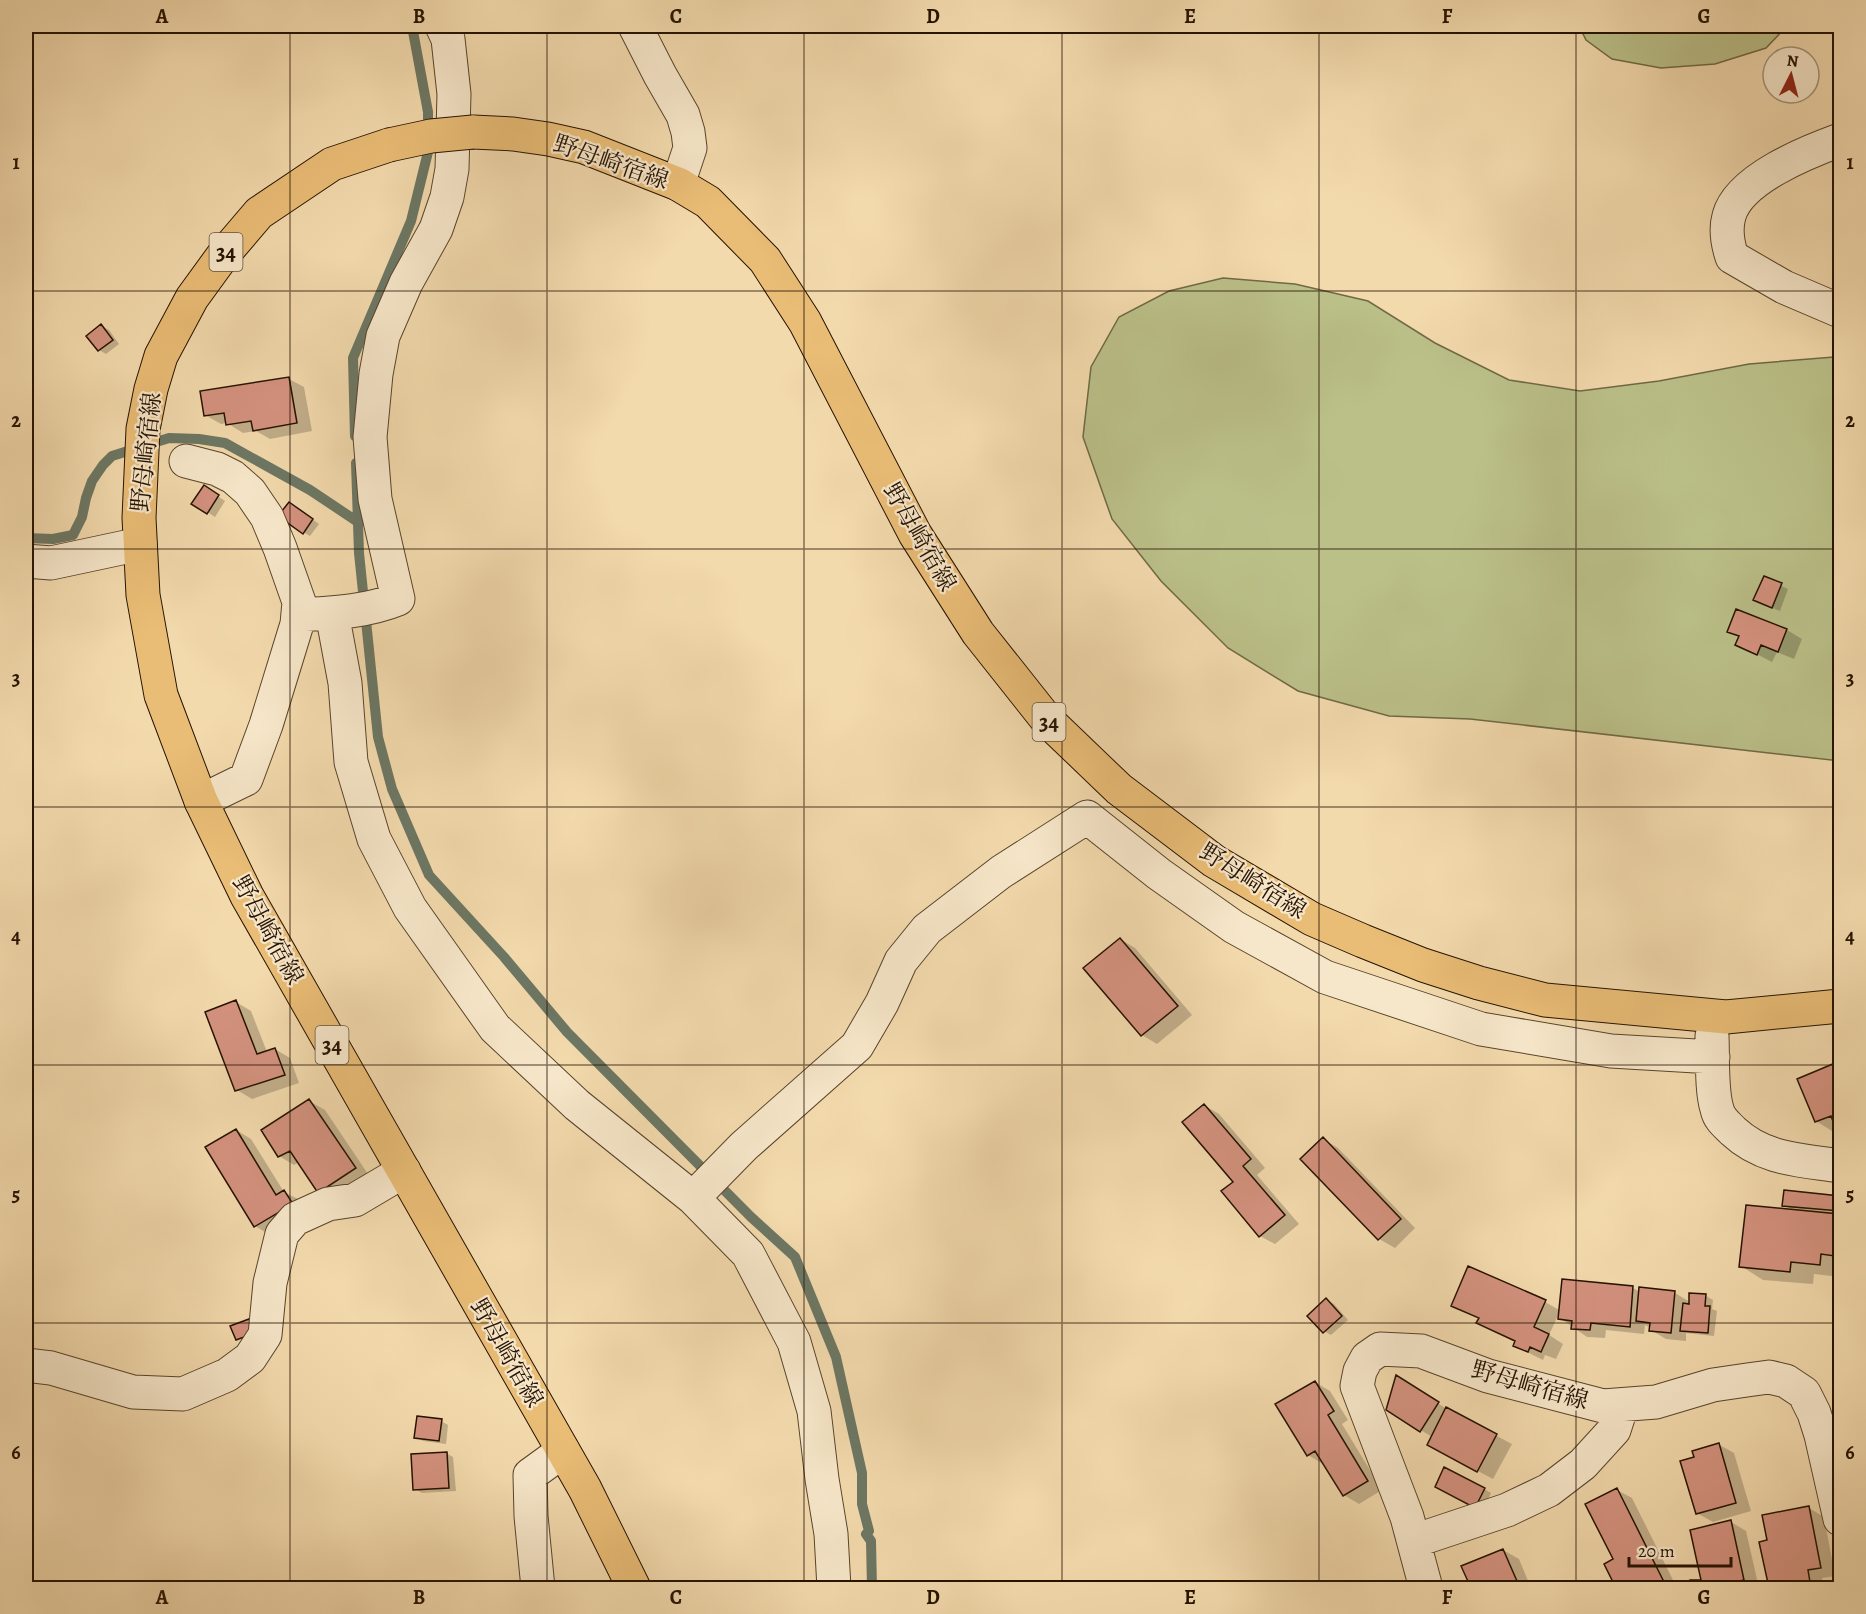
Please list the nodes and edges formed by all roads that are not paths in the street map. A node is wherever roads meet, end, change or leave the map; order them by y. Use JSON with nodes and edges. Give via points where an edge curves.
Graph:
{"nodes":[{"id":1,"x":442,"y":26,"type":"edge"},
{"id":2,"x":635,"y":26,"type":"edge"},
{"id":3,"x":1840,"y":140,"type":"edge"},
{"id":4,"x":678,"y":184,"type":"junction"},
{"id":5,"x":1840,"y":311,"type":"edge"},
{"id":6,"x":186,"y":461,"type":"dead end"},
{"id":7,"x":140,"y":544,"type":"junction"},
{"id":8,"x":26,"y":561,"type":"edge"},
{"id":9,"x":339,"y":612,"type":"junction"},
{"id":10,"x":298,"y":615,"type":"junction"},
{"id":11,"x":201,"y":801,"type":"junction"},
{"id":12,"x":1840,"y":1006,"type":"edge"},
{"id":13,"x":1711,"y":1016,"type":"junction"},
{"id":14,"x":1713,"y":1057,"type":"junction"},
{"id":15,"x":1840,"y":1166,"type":"edge"},
{"id":16,"x":404,"y":1171,"type":"junction"},
{"id":17,"x":693,"y":1198,"type":"junction"},
{"id":18,"x":26,"y":1365,"type":"edge"},
{"id":19,"x":1622,"y":1406,"type":"junction"},
{"id":20,"x":563,"y":1451,"type":"junction"},
{"id":21,"x":1840,"y":1519,"type":"edge"},
{"id":22,"x":1414,"y":1541,"type":"junction"},
{"id":23,"x":538,"y":1588,"type":"edge"},
{"id":24,"x":634,"y":1588,"type":"edge"},
{"id":25,"x":834,"y":1588,"type":"edge"},
{"id":26,"x":1426,"y":1588,"type":"edge"}],
"edges":[{"from":1,"to":9,"type":"street","via":[[448,39],[454,94],[452,169],[436,228],[383,336],[370,437],[375,499],[398,599]]},
{"from":2,"to":4,"type":"street","via":[[683,115],[688,132],[690,148]]},
{"from":3,"to":5,"type":"street","via":[[1793,159],[1748,186],[1732,208],[1727,231],[1732,257],[1784,287]]},
{"from":4,"to":7,"type":"main road","name":"野母崎宿線","number":"34","bridge":true,"via":[[584,147],[473,132],[389,145],[332,164],[259,213],[192,298],[161,356],[143,429]]},
{"from":4,"to":13,"type":"main road","name":"野母崎宿線","number":"34","via":[[708,202],[765,260],[805,322],[915,534],[972,625],[1047,720],[1119,789],[1214,861],[1312,919],[1423,965],[1545,1000]]},
{"from":6,"to":10,"type":"street","via":[[217,469],[250,492],[267,517],[280,548],[299,602]]},
{"from":7,"to":8,"type":"street","via":[[51,563]]},
{"from":7,"to":11,"type":"main road","name":"野母崎宿線","number":"34","via":[[142,595],[161,695]]},
{"from":9,"to":10,"type":"street"},
{"from":9,"to":17,"type":"street","via":[[351,762],[374,839],[410,908],[495,1028],[577,1105]]},
{"from":10,"to":11,"type":"street","via":[[246,779]]},
{"from":11,"to":16,"type":"main road","name":"野母崎宿線","number":"34","via":[[247,896]]},
{"from":12,"to":13,"type":"main road","name":"野母崎宿線","number":"34"},
{"from":13,"to":14,"type":"street"},
{"from":14,"to":15,"type":"street","via":[[1717,1110],[1721,1120],[1743,1140],[1778,1156]]},
{"from":14,"to":17,"type":"street","via":[[1611,1051],[1481,1029],[1325,977],[1234,927],[1087,816],[1001,872],[927,929],[902,961],[857,1046],[744,1146]]},
{"from":16,"to":18,"type":"street","via":[[356,1200],[328,1203],[295,1219],[282,1234],[270,1283],[265,1335],[250,1358],[227,1375],[183,1395],[133,1392],[51,1368]]},
{"from":16,"to":20,"type":"main road","name":"野母崎宿線","number":"34"},
{"from":17,"to":25,"type":"street","via":[[748,1254],[794,1342],[814,1411],[831,1534]]},
{"from":19,"to":21,"type":"street","name":"野母崎宿線","via":[[1656,1402],[1713,1385],[1769,1377],[1786,1381],[1804,1393],[1814,1413]]},
{"from":19,"to":22,"type":"street","via":[[1614,1430],[1583,1464],[1550,1490],[1507,1510]]},
{"from":19,"to":22,"type":"street","name":"野母崎宿線","via":[[1604,1406],[1488,1376],[1421,1351],[1380,1349],[1367,1358],[1357,1386]]},
{"from":20,"to":23,"type":"street","via":[[530,1475]]},
{"from":20,"to":24,"type":"main road","name":"野母崎宿線","number":"34"},
{"from":22,"to":26,"type":"street","name":"野母崎宿線"}]}
